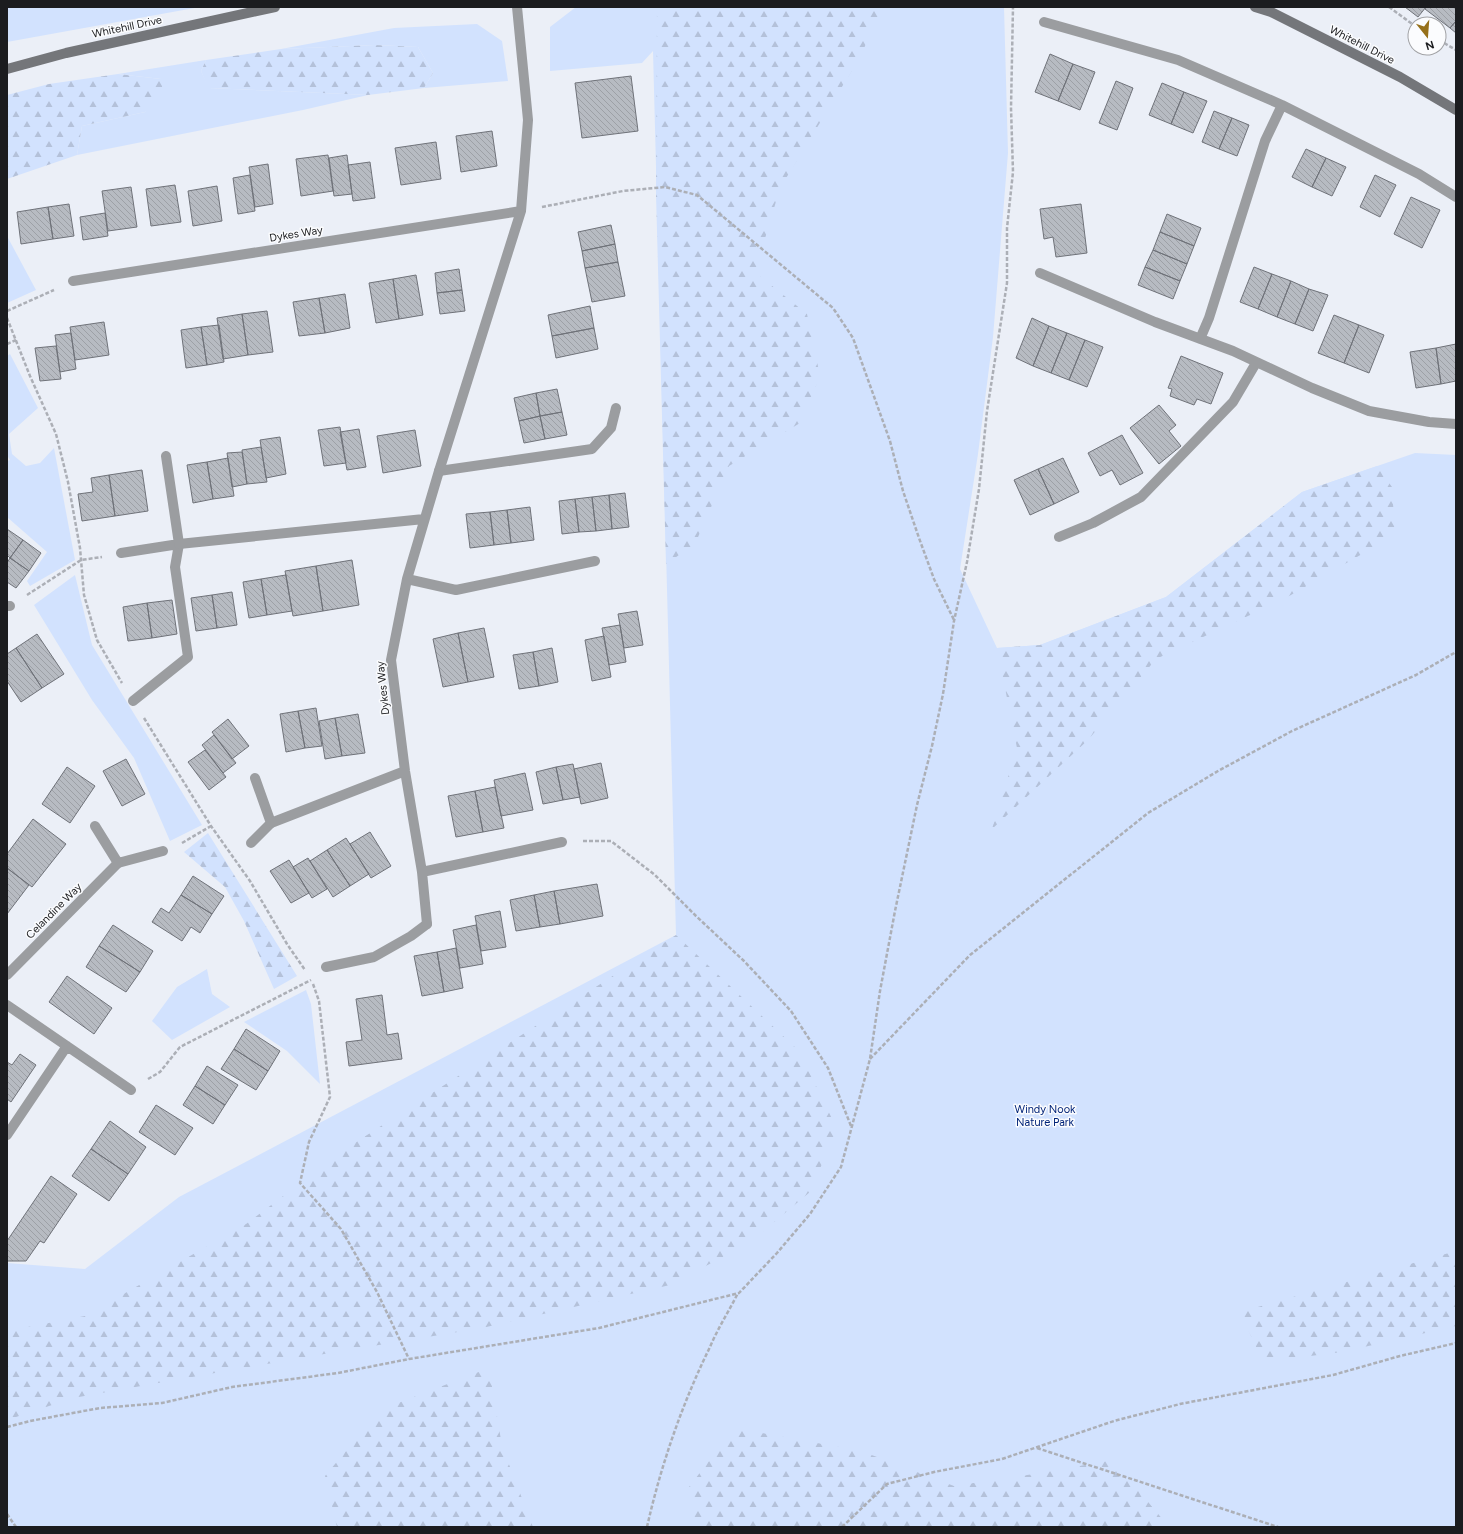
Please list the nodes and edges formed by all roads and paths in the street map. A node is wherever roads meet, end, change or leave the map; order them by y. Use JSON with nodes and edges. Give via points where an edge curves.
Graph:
{"nodes":[{"id":1,"x":275,"y":7,"type":"edge"},
{"id":2,"x":517,"y":7,"type":"edge"},
{"id":3,"x":1014,"y":7,"type":"edge"},
{"id":4,"x":1255,"y":7,"type":"edge"},
{"id":5,"x":1389,"y":7,"type":"edge"},
{"id":6,"x":1407,"y":20,"type":"edge"},
{"id":7,"x":1044,"y":22,"type":"dead end"},
{"id":8,"x":1447,"y":45,"type":"edge"},
{"id":9,"x":1456,"y":50,"type":"edge"},
{"id":10,"x":7,"y":69,"type":"edge"},
{"id":11,"x":1282,"y":105,"type":"junction"},
{"id":12,"x":1456,"y":110,"type":"edge"},
{"id":13,"x":1456,"y":197,"type":"edge"},
{"id":14,"x":521,"y":211,"type":"junction"},
{"id":15,"x":1040,"y":273,"type":"dead end"},
{"id":16,"x":74,"y":281,"type":"joint"},
{"id":17,"x":7,"y":311,"type":"edge"},
{"id":18,"x":7,"y":318,"type":"edge"},
{"id":19,"x":1200,"y":339,"type":"junction"},
{"id":20,"x":16,"y":340,"type":"junction"},
{"id":21,"x":7,"y":344,"type":"edge"},
{"id":22,"x":1256,"y":363,"type":"junction"},
{"id":23,"x":616,"y":408,"type":"dead end"},
{"id":24,"x":1456,"y":424,"type":"edge"},
{"id":25,"x":166,"y":456,"type":"dead end"},
{"id":26,"x":439,"y":471,"type":"junction"},
{"id":27,"x":424,"y":519,"type":"junction"},
{"id":28,"x":1059,"y":537,"type":"dead end"},
{"id":29,"x":179,"y":544,"type":"junction"},
{"id":30,"x":121,"y":553,"type":"joint"},
{"id":31,"x":81,"y":560,"type":"junction"},
{"id":32,"x":595,"y":561,"type":"dead end"},
{"id":33,"x":407,"y":579,"type":"junction"},
{"id":34,"x":8,"y":606,"type":"edge"},
{"id":35,"x":954,"y":621,"type":"junction"},
{"id":36,"x":1456,"y":652,"type":"edge"},
{"id":37,"x":133,"y":701,"type":"junction"},
{"id":38,"x":405,"y":771,"type":"junction"},
{"id":39,"x":255,"y":778,"type":"dead end"},
{"id":40,"x":271,"y":823,"type":"junction"},
{"id":41,"x":95,"y":826,"type":"dead end"},
{"id":42,"x":211,"y":826,"type":"junction"},
{"id":43,"x":562,"y":842,"type":"joint"},
{"id":44,"x":251,"y":843,"type":"dead end"},
{"id":45,"x":163,"y":851,"type":"joint"},
{"id":46,"x":118,"y":863,"type":"junction"},
{"id":47,"x":422,"y":872,"type":"junction"},
{"id":48,"x":326,"y":967,"type":"joint"},
{"id":49,"x":7,"y":975,"type":"edge"},
{"id":50,"x":312,"y":980,"type":"junction"},
{"id":51,"x":7,"y":1005,"type":"edge"},
{"id":52,"x":67,"y":1046,"type":"junction"},
{"id":53,"x":870,"y":1059,"type":"junction"},
{"id":54,"x":132,"y":1090,"type":"joint"},
{"id":55,"x":851,"y":1127,"type":"junction"},
{"id":56,"x":7,"y":1135,"type":"edge"},
{"id":57,"x":739,"y":1293,"type":"junction"},
{"id":58,"x":1456,"y":1343,"type":"edge"},
{"id":59,"x":409,"y":1359,"type":"junction"},
{"id":60,"x":7,"y":1427,"type":"edge"},
{"id":61,"x":1036,"y":1448,"type":"junction"},
{"id":62,"x":7,"y":1514,"type":"edge"},
{"id":63,"x":16,"y":1527,"type":"edge"},
{"id":64,"x":647,"y":1527,"type":"edge"},
{"id":65,"x":842,"y":1527,"type":"edge"},
{"id":66,"x":1278,"y":1527,"type":"edge"}],
"edges":[{"from":1,"to":10,"type":"street","name":"Whitehill Drive","via":[[66,53]]},
{"from":2,"to":14,"type":"street","name":"Dykes Way","via":[[528,120]]},
{"from":3,"to":35,"type":"path","via":[[1011,108],[1013,172],[1007,228],[1007,283],[987,411],[979,489]]},
{"from":4,"to":12,"type":"street","name":"Whitehill Drive","via":[[1271,12],[1400,77]]},
{"from":5,"to":6,"type":"path"},
{"from":7,"to":11,"type":"street","via":[[1178,60]]},
{"from":8,"to":9,"type":"path"},
{"from":11,"to":13,"type":"street","via":[[1419,174]]},
{"from":11,"to":19,"type":"street","via":[[1265,141],[1209,318]]},
{"from":14,"to":16,"type":"street","name":"Dykes Way"},
{"from":14,"to":26,"type":"street","name":"Dykes Way"},
{"from":14,"to":35,"type":"path","via":[[665,186],[697,195],[833,308],[853,338],[890,441],[919,538],[934,579]]},
{"from":15,"to":19,"type":"street"},
{"from":16,"to":17,"type":"path"},
{"from":18,"to":20,"type":"path"},
{"from":19,"to":22,"type":"street"},
{"from":20,"to":21,"type":"path"},
{"from":20,"to":31,"type":"path","via":[[56,434],[68,482]]},
{"from":22,"to":24,"type":"street","via":[[1369,410],[1429,422]]},
{"from":22,"to":28,"type":"street","via":[[1234,402],[1141,496],[1093,523]]},
{"from":23,"to":26,"type":"street","via":[[611,428],[592,449]]},
{"from":25,"to":29,"type":"street"},
{"from":26,"to":27,"type":"street","name":"Dykes Way"},
{"from":27,"to":29,"type":"street"},
{"from":27,"to":33,"type":"street","name":"Dykes Way"},
{"from":29,"to":30,"type":"street"},
{"from":29,"to":37,"type":"street","via":[[175,567],[188,657]]},
{"from":30,"to":31,"type":"path"},
{"from":31,"to":34,"type":"path"},
{"from":31,"to":37,"type":"path","via":[[84,595],[97,640]]},
{"from":32,"to":33,"type":"street","via":[[456,590]]},
{"from":33,"to":38,"type":"street","name":"Dykes Way","via":[[391,660]]},
{"from":35,"to":53,"type":"path","via":[[932,746],[895,911]]},
{"from":36,"to":53,"type":"path","via":[[1416,675],[1292,731],[1218,771],[1148,814],[970,955]]},
{"from":37,"to":42,"type":"path"},
{"from":38,"to":40,"type":"street"},
{"from":38,"to":47,"type":"street","name":"Dykes Way"},
{"from":39,"to":40,"type":"street"},
{"from":40,"to":44,"type":"street"},
{"from":41,"to":46,"type":"street"},
{"from":42,"to":45,"type":"path","via":[[178,846]]},
{"from":42,"to":50,"type":"path"},
{"from":43,"to":47,"type":"street"},
{"from":43,"to":55,"type":"path","via":[[611,841],[656,875],[744,961],[791,1011],[828,1068]]},
{"from":45,"to":46,"type":"street"},
{"from":46,"to":49,"type":"street","name":"Celandine Way"},
{"from":47,"to":48,"type":"street","name":"Dykes Way","via":[[426,924],[374,958]]},
{"from":48,"to":50,"type":"path"},
{"from":50,"to":54,"type":"path","via":[[180,1047],[160,1072]]},
{"from":50,"to":59,"type":"path","via":[[319,1001],[330,1097],[309,1142],[300,1183],[341,1229],[377,1292]]},
{"from":51,"to":52,"type":"street"},
{"from":52,"to":54,"type":"street"},
{"from":52,"to":56,"type":"street"},
{"from":53,"to":55,"type":"path"},
{"from":55,"to":57,"type":"path","via":[[841,1166],[810,1214]]},
{"from":57,"to":59,"type":"path","via":[[599,1328]]},
{"from":57,"to":64,"type":"path","via":[[710,1346],[686,1401],[657,1483]]},
{"from":58,"to":61,"type":"path","via":[[1333,1375],[1180,1404],[1114,1421]]},
{"from":59,"to":60,"type":"path","via":[[338,1373],[232,1387],[162,1403],[100,1408]]},
{"from":61,"to":65,"type":"path","via":[[1002,1459],[887,1484]]},
{"from":61,"to":66,"type":"path"},
{"from":62,"to":63,"type":"path"}]}
